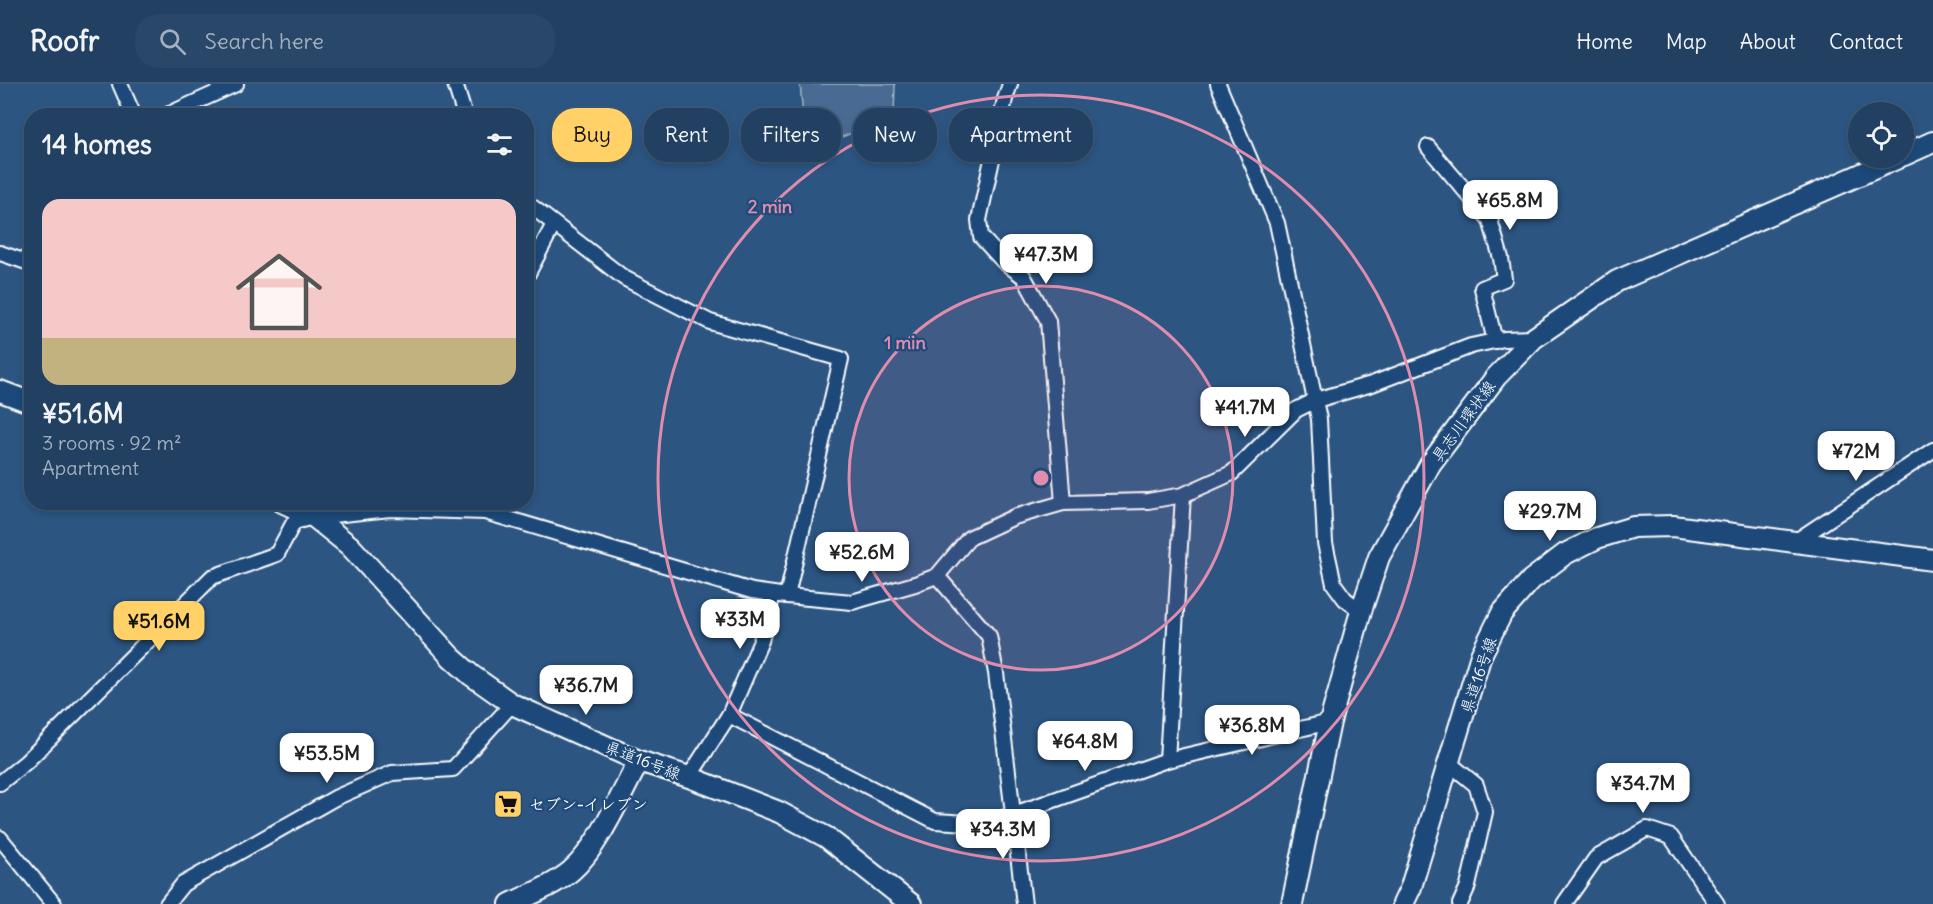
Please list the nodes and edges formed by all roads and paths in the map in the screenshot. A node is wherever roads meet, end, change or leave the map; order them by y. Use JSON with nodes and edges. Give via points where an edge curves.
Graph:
{"nodes":[{"id":1,"x":120,"y":84,"type":"edge"},
{"id":2,"x":236,"y":84,"type":"edge"},
{"id":3,"x":455,"y":84,"type":"edge"},
{"id":4,"x":1010,"y":84,"type":"edge"},
{"id":5,"x":1218,"y":84,"type":"edge"},
{"id":6,"x":130,"y":108,"type":"edge"},
{"id":7,"x":183,"y":108,"type":"edge"},
{"id":8,"x":462,"y":108,"type":"edge"},
{"id":9,"x":1933,"y":142,"type":"edge"},
{"id":10,"x":1428,"y":147,"type":"dead end"},
{"id":11,"x":1914,"y":151,"type":"edge"},
{"id":12,"x":1875,"y":168,"type":"edge"},
{"id":13,"x":534,"y":208,"type":"edge"},
{"id":14,"x":554,"y":224,"type":"junction"},
{"id":15,"x":0,"y":253,"type":"edge"},
{"id":16,"x":24,"y":261,"type":"edge"},
{"id":17,"x":534,"y":262,"type":"edge"},
{"id":18,"x":1534,"y":338,"type":"junction"},
{"id":19,"x":1495,"y":341,"type":"junction"},
{"id":20,"x":0,"y":391,"type":"edge"},
{"id":21,"x":24,"y":400,"type":"edge"},
{"id":22,"x":1316,"y":400,"type":"junction"},
{"id":23,"x":1933,"y":450,"type":"edge"},
{"id":24,"x":1182,"y":495,"type":"junction"},
{"id":25,"x":1063,"y":503,"type":"junction"},
{"id":26,"x":311,"y":510,"type":"edge"},
{"id":27,"x":458,"y":510,"type":"edge"},
{"id":28,"x":1796,"y":541,"type":"junction"},
{"id":29,"x":1933,"y":560,"type":"edge"},
{"id":30,"x":937,"y":576,"type":"junction"},
{"id":31,"x":780,"y":595,"type":"junction"},
{"id":32,"x":1361,"y":611,"type":"junction"},
{"id":33,"x":512,"y":704,"type":"junction"},
{"id":34,"x":729,"y":715,"type":"junction"},
{"id":35,"x":1330,"y":722,"type":"junction"},
{"id":36,"x":1167,"y":760,"type":"junction"},
{"id":37,"x":639,"y":761,"type":"junction"},
{"id":38,"x":1449,"y":763,"type":"junction"},
{"id":39,"x":689,"y":777,"type":"junction"},
{"id":40,"x":0,"y":783,"type":"edge"},
{"id":41,"x":1014,"y":813,"type":"junction"},
{"id":42,"x":0,"y":838,"type":"edge"},
{"id":43,"x":54,"y":904,"type":"edge"},
{"id":44,"x":167,"y":904,"type":"edge"},
{"id":45,"x":510,"y":904,"type":"edge"},
{"id":46,"x":911,"y":904,"type":"edge"},
{"id":47,"x":1024,"y":904,"type":"edge"},
{"id":48,"x":1292,"y":904,"type":"edge"},
{"id":49,"x":1403,"y":904,"type":"edge"},
{"id":50,"x":1460,"y":904,"type":"edge"},
{"id":51,"x":1564,"y":904,"type":"edge"},
{"id":52,"x":1717,"y":904,"type":"edge"}],
"edges":[{"from":1,"to":6,"type":"street"},
{"from":2,"to":7,"type":"street"},
{"from":3,"to":8,"type":"street"},
{"from":4,"to":25,"type":"street","via":[[979,220],[981,237],[1024,277],[1048,321]]},
{"from":5,"to":22,"type":"street","via":[[1276,223]]},
{"from":9,"to":11,"type":"main road"},
{"from":10,"to":19,"type":"street","via":[[1490,220],[1503,279],[1482,288]]},
{"from":12,"to":18,"type":"main road","name":"具志川環状線","via":[[1617,281]]},
{"from":13,"to":14,"type":"street"},
{"from":14,"to":17,"type":"street"},
{"from":14,"to":31,"type":"street","via":[[624,278],[710,322],[841,359]]},
{"from":15,"to":16,"type":"street"},
{"from":18,"to":19,"type":"street"},
{"from":18,"to":32,"type":"main road","name":"具志川環状線","via":[[1496,377],[1431,463],[1379,557]]},
{"from":19,"to":22,"type":"street"},
{"from":20,"to":21,"type":"main road"},
{"from":22,"to":24,"type":"street","via":[[1296,410],[1232,473]]},
{"from":22,"to":32,"type":"street","via":[[1325,543],[1334,584]]},
{"from":23,"to":28,"type":"street"},
{"from":24,"to":25,"type":"street","via":[[1148,501]]},
{"from":24,"to":36,"type":"street"},
{"from":25,"to":30,"type":"street","via":[[1014,517],[969,538]]},
{"from":26,"to":33,"type":"main road","name":"県道16号線","via":[[350,546],[451,657]]},
{"from":26,"to":40,"type":"street","via":[[294,522],[277,554],[212,577],[26,762]]},
{"from":27,"to":31,"type":"street","via":[[485,512],[752,591]]},
{"from":28,"to":29,"type":"main road","name":"県道16号線"},
{"from":28,"to":38,"type":"main road","name":"県道16号線","via":[[1673,526],[1632,527],[1565,554],[1531,580],[1502,613],[1482,655]]},
{"from":30,"to":31,"type":"street","via":[[852,602]]},
{"from":30,"to":41,"type":"street","via":[[989,636]]},
{"from":31,"to":34,"type":"street"},
{"from":32,"to":35,"type":"main road","name":"具志川環状線"},
{"from":33,"to":37,"type":"main road","name":"県道16号線"},
{"from":33,"to":44,"type":"street","via":[[453,770],[392,773],[335,798],[183,884]]},
{"from":34,"to":39,"type":"street"},
{"from":34,"to":41,"type":"street","via":[[935,821],[986,824]]},
{"from":35,"to":36,"type":"street"},
{"from":35,"to":48,"type":"main road","name":"具志川環状線"},
{"from":36,"to":41,"type":"street"},
{"from":37,"to":39,"type":"main road","name":"県道16号線"},
{"from":37,"to":45,"type":"main road","via":[[584,857],[552,884]]},
{"from":38,"to":49,"type":"main road","name":"県道16号線","via":[[1412,887]]},
{"from":38,"to":50,"type":"street","via":[[1476,785],[1485,812]]},
{"from":39,"to":46,"type":"main road","name":"県道16号線","via":[[779,812],[826,837]]},
{"from":41,"to":47,"type":"street"},
{"from":42,"to":43,"type":"street"},
{"from":51,"to":52,"type":"street","via":[[1596,858],[1647,829],[1671,837]]}]}
